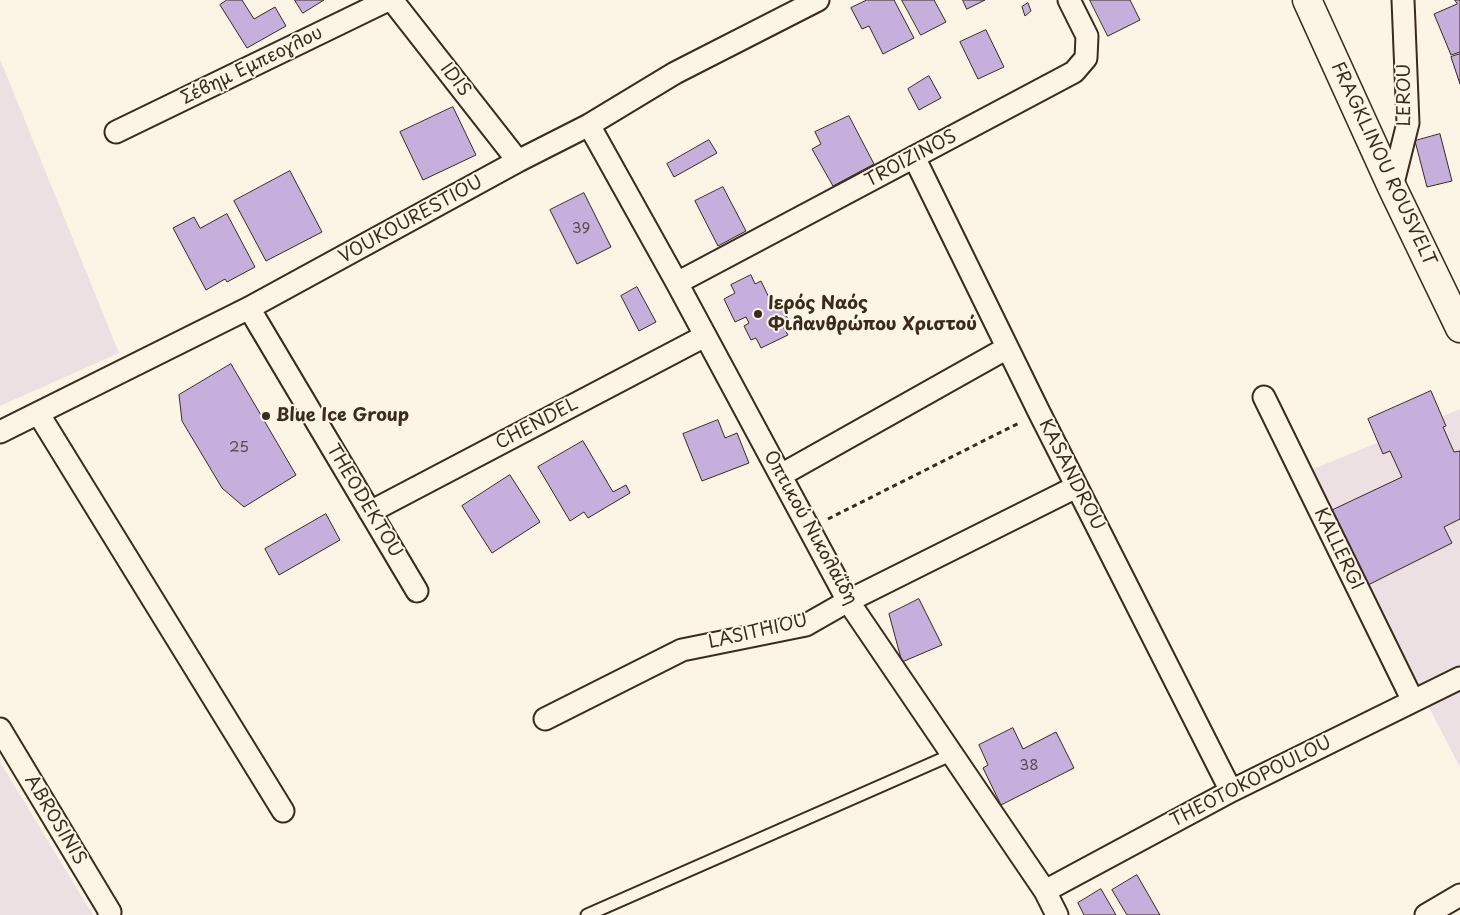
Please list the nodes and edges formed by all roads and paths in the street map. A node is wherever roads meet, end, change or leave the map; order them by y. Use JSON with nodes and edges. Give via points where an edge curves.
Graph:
{"nodes":[{"id":1,"x":390,"y":0,"type":"edge"},
{"id":2,"x":818,"y":0,"type":"edge"},
{"id":3,"x":1069,"y":0,"type":"edge"},
{"id":4,"x":1307,"y":0,"type":"edge"},
{"id":5,"x":1403,"y":0,"type":"edge"},
{"id":6,"x":589,"y":125,"type":"junction"},
{"id":7,"x":116,"y":132,"type":"dead end"},
{"id":8,"x":914,"y":157,"type":"junction"},
{"id":9,"x":518,"y":161,"type":"junction"},
{"id":10,"x":1392,"y":187,"type":"junction"},
{"id":11,"x":677,"y":283,"type":"junction"},
{"id":12,"x":250,"y":308,"type":"junction"},
{"id":13,"x":1460,"y":328,"type":"edge"},
{"id":14,"x":705,"y":336,"type":"junction"},
{"id":15,"x":1007,"y":348,"type":"junction"},
{"id":16,"x":1264,"y":397,"type":"dead end"},
{"id":17,"x":1039,"y":412,"type":"junction"},
{"id":18,"x":38,"y":413,"type":"junction"},
{"id":19,"x":0,"y":432,"type":"edge"},
{"id":20,"x":781,"y":474,"type":"junction"},
{"id":21,"x":1076,"y":487,"type":"junction"},
{"id":22,"x":370,"y":512,"type":"junction"},
{"id":23,"x":809,"y":528,"type":"junction"},
{"id":24,"x":417,"y":591,"type":"dead end"},
{"id":25,"x":848,"y":601,"type":"junction"},
{"id":26,"x":1460,"y":678,"type":"edge"},
{"id":27,"x":1413,"y":701,"type":"junction"},
{"id":28,"x":545,"y":719,"type":"dead end"},
{"id":29,"x":0,"y":729,"type":"edge"},
{"id":30,"x":952,"y":755,"type":"junction"},
{"id":31,"x":1231,"y":791,"type":"junction"},
{"id":32,"x":283,"y":810,"type":"dead end"},
{"id":33,"x":1044,"y":891,"type":"junction"},
{"id":34,"x":1460,"y":895,"type":"edge"},
{"id":35,"x":110,"y":914,"type":"edge"},
{"id":36,"x":587,"y":915,"type":"edge"},
{"id":37,"x":1057,"y":915,"type":"edge"},
{"id":38,"x":1426,"y":915,"type":"edge"}],
"edges":[{"from":1,"to":7,"type":"street","name":"Σέβημ Εμπεογλου"},
{"from":1,"to":9,"type":"street","name":"IDIS"},
{"from":2,"to":6,"type":"street","name":"VOUKOURESTIOU","via":[[675,73]]},
{"from":3,"to":8,"type":"street","name":"TROIZINOS","via":[[1087,36],[1086,58],[1074,72]]},
{"from":4,"to":10,"type":"main road","name":"FRAGKLINOU ROUSVELT"},
{"from":5,"to":10,"type":"street","name":"LEROU","via":[[1408,123]]},
{"from":6,"to":9,"type":"street","name":"VOUKOURESTIOU"},
{"from":6,"to":11,"type":"street","name":"Οπτικού Νικολαΐδη"},
{"from":8,"to":11,"type":"street","name":"TROIZINOS"},
{"from":8,"to":15,"type":"street","name":"KASANDROU"},
{"from":9,"to":12,"type":"street","name":"VOUKOURESTIOU"},
{"from":10,"to":13,"type":"main road","name":"FRAGKLINOU ROUSVELT"},
{"from":11,"to":14,"type":"street","name":"Οπτικού Νικολαΐδη"},
{"from":12,"to":18,"type":"street","name":"VOUKOURESTIOU"},
{"from":12,"to":22,"type":"street","name":"THEODEKTOU"},
{"from":14,"to":20,"type":"street","name":"Οπτικού Νικολαΐδη"},
{"from":14,"to":22,"type":"street","name":"CHENDEL"},
{"from":15,"to":17,"type":"street","name":"KASANDROU"},
{"from":15,"to":20,"type":"street"},
{"from":16,"to":27,"type":"street","name":"KALLERGI"},
{"from":17,"to":21,"type":"street","name":"KASANDROU"},
{"from":17,"to":23,"type":"path"},
{"from":18,"to":19,"type":"street","name":"VOUKOURESTIOU"},
{"from":18,"to":32,"type":"street"},
{"from":20,"to":23,"type":"street","name":"Οπτικού Νικολαΐδη"},
{"from":21,"to":25,"type":"street","name":"LASITHIOU"},
{"from":21,"to":31,"type":"street","name":"KASANDROU"},
{"from":22,"to":24,"type":"street","name":"THEODEKTOU"},
{"from":23,"to":25,"type":"street","name":"Οπτικού Νικολαΐδη"},
{"from":25,"to":28,"type":"street","name":"LASITHIOU","via":[[806,624],[682,650]]},
{"from":25,"to":30,"type":"street","name":"Οπτικού Νικολαΐδη"},
{"from":26,"to":27,"type":"street","name":"THEOTOKOPOULOU"},
{"from":27,"to":31,"type":"street","name":"THEOTOKOPOULOU"},
{"from":29,"to":35,"type":"street","name":"ABROSINIS"},
{"from":30,"to":33,"type":"street","name":"Οπτικού Νικολαΐδη"},
{"from":30,"to":36,"type":"lane"},
{"from":31,"to":33,"type":"street","name":"THEOTOKOPOULOU"},
{"from":33,"to":37,"type":"street","name":"Οπτικού Νικολαΐδη"},
{"from":34,"to":38,"type":"street"}]}
